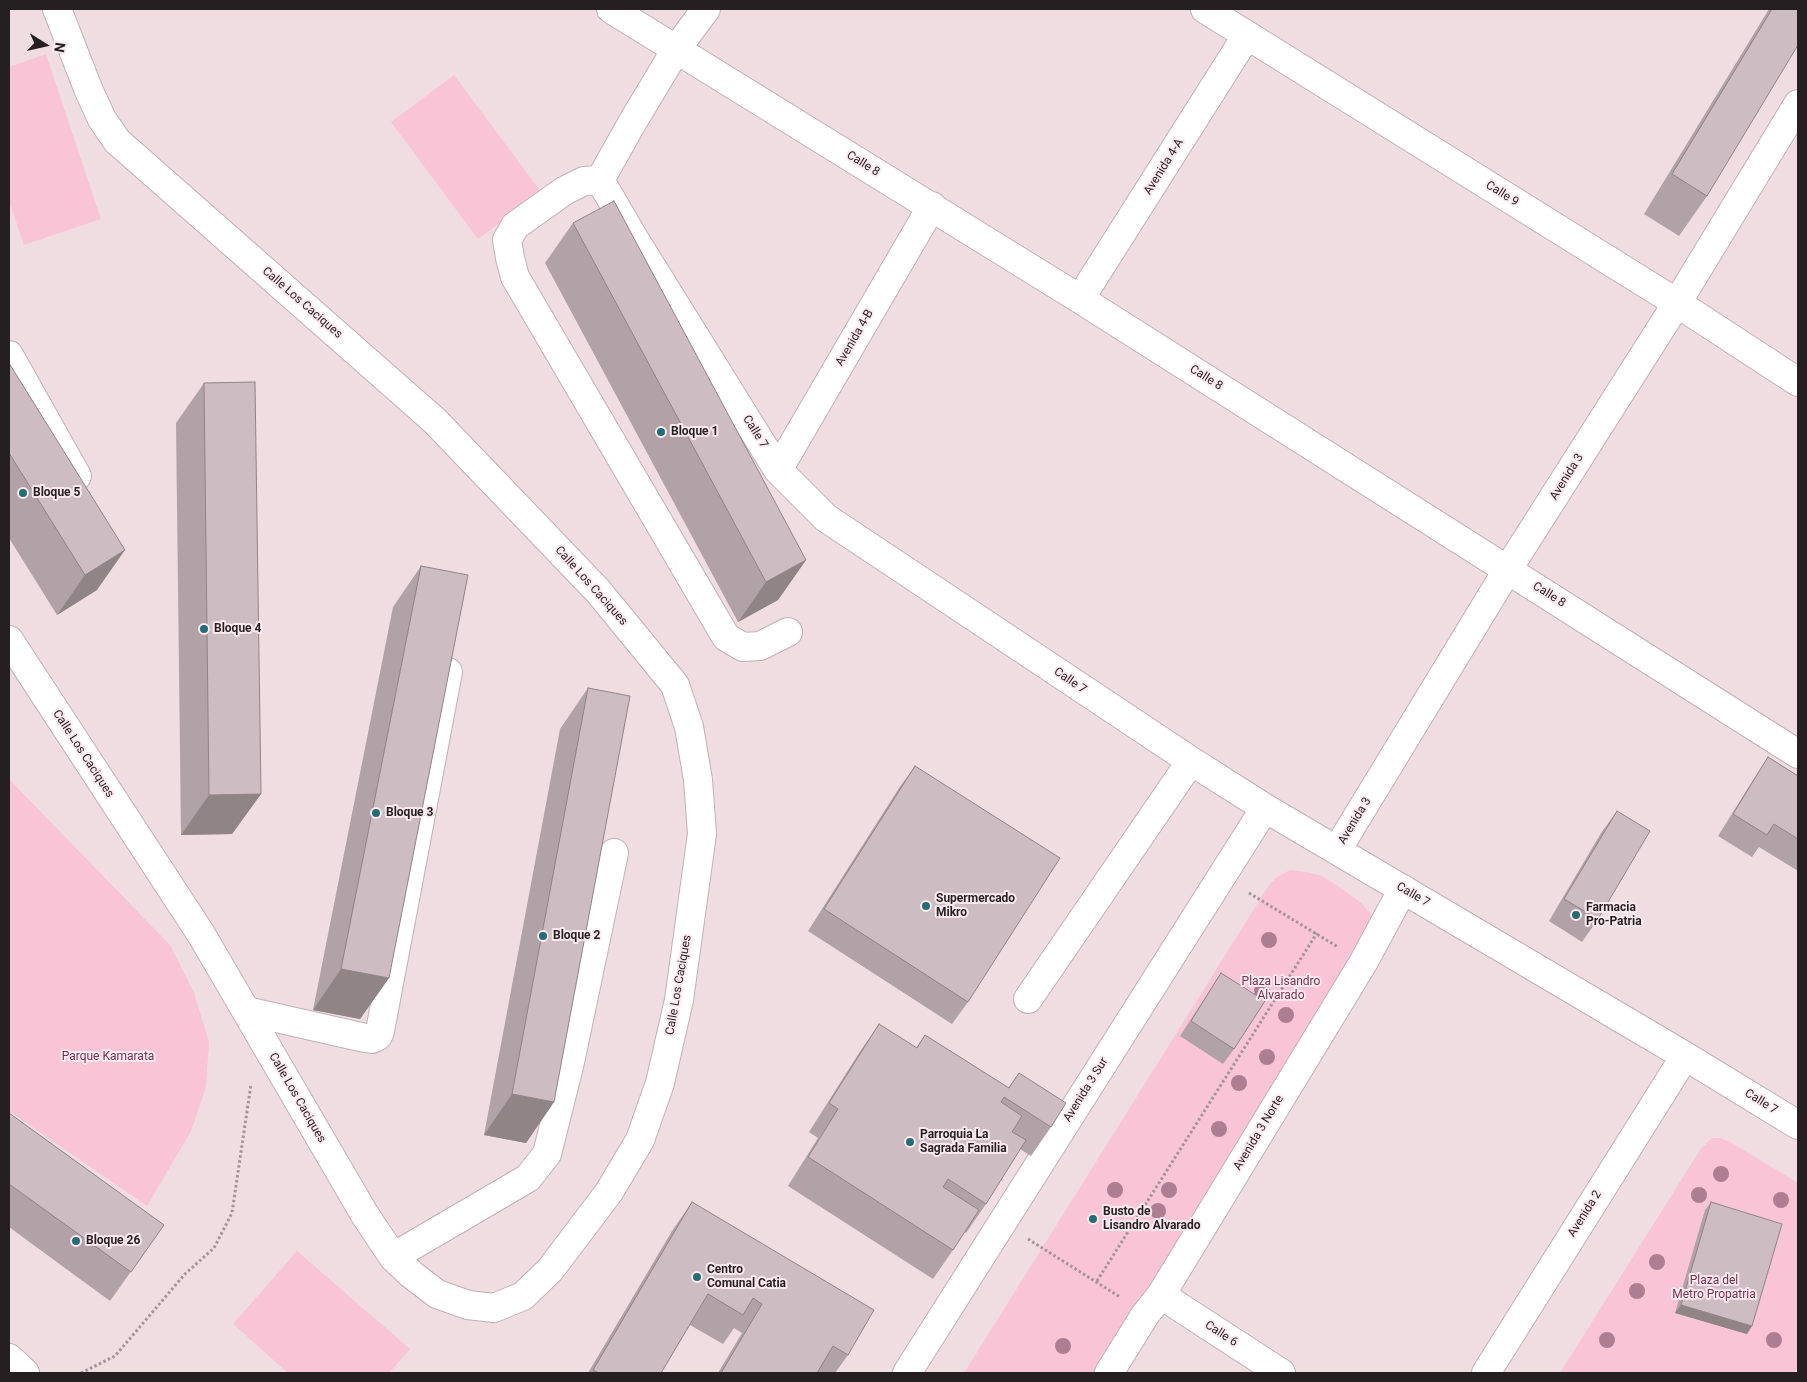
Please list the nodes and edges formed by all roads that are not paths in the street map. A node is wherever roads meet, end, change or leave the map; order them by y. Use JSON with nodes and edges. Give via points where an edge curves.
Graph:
{"nodes":[{"id":1,"x":57,"y":9,"type":"edge"},
{"id":2,"x":611,"y":9,"type":"edge"},
{"id":3,"x":706,"y":9,"type":"edge"},
{"id":4,"x":1205,"y":9,"type":"edge"},
{"id":5,"x":1247,"y":35,"type":"junction"},
{"id":6,"x":677,"y":48,"type":"junction"},
{"id":7,"x":1798,"y":104,"type":"edge"},
{"id":8,"x":600,"y":180,"type":"junction"},
{"id":9,"x":932,"y":206,"type":"junction"},
{"id":10,"x":1080,"y":299,"type":"junction"},
{"id":11,"x":1677,"y":303,"type":"junction"},
{"id":12,"x":9,"y":356,"type":"edge"},
{"id":13,"x":1798,"y":382,"type":"edge"},
{"id":14,"x":778,"y":470,"type":"junction"},
{"id":15,"x":89,"y":497,"type":"edge"},
{"id":16,"x":1508,"y":569,"type":"junction"},
{"id":17,"x":788,"y":632,"type":"dead end"},
{"id":18,"x":9,"y":640,"type":"edge"},
{"id":19,"x":453,"y":649,"type":"edge"},
{"id":20,"x":1798,"y":754,"type":"edge"},
{"id":21,"x":1191,"y":762,"type":"junction"},
{"id":22,"x":1265,"y":808,"type":"junction"},
{"id":23,"x":1337,"y":850,"type":"junction"},
{"id":24,"x":614,"y":853,"type":"dead end"},
{"id":25,"x":1403,"y":889,"type":"junction"},
{"id":26,"x":1028,"y":999,"type":"dead end"},
{"id":27,"x":246,"y":1011,"type":"junction"},
{"id":28,"x":1685,"y":1056,"type":"junction"},
{"id":29,"x":1798,"y":1125,"type":"edge"},
{"id":30,"x":393,"y":1257,"type":"junction"},
{"id":31,"x":1153,"y":1305,"type":"junction"},
{"id":32,"x":9,"y":1358,"type":"edge"},
{"id":33,"x":26,"y":1373,"type":"edge"},
{"id":34,"x":907,"y":1373,"type":"edge"},
{"id":35,"x":1109,"y":1373,"type":"edge"},
{"id":36,"x":1281,"y":1373,"type":"edge"},
{"id":37,"x":1486,"y":1373,"type":"edge"}],
"edges":[{"from":1,"to":30,"type":"street","name":"Calle Los Caciques","via":[[89,91],[117,141],[435,420],[598,591],[675,685],[689,727],[698,780],[702,834],[679,1000],[660,1082],[640,1140],[609,1192],[550,1270],[523,1296],[494,1308],[468,1305],[437,1294]]},
{"from":2,"to":6,"type":"street","name":"Calle 8"},
{"from":3,"to":6,"type":"street"},
{"from":4,"to":5,"type":"street","name":"Calle 9"},
{"from":5,"to":10,"type":"street","name":"Avenida 4-A"},
{"from":5,"to":11,"type":"street","name":"Calle 9"},
{"from":6,"to":8,"type":"street"},
{"from":6,"to":9,"type":"street","name":"Calle 8"},
{"from":7,"to":11,"type":"street","name":"Avenida 3"},
{"from":8,"to":14,"type":"street","name":"Calle 7"},
{"from":8,"to":17,"type":"street","via":[[584,181],[564,191],[515,226],[507,240],[516,277],[726,637],[743,647],[760,646]]},
{"from":9,"to":10,"type":"street","name":"Calle 8"},
{"from":9,"to":14,"type":"street","name":"Avenida 4-B"},
{"from":10,"to":16,"type":"street","name":"Calle 8"},
{"from":11,"to":13,"type":"street","name":"Calle 9"},
{"from":11,"to":16,"type":"street","name":"Avenida 3"},
{"from":12,"to":15,"type":"street"},
{"from":14,"to":21,"type":"street","name":"Calle 7","via":[[826,518]]},
{"from":16,"to":20,"type":"street","name":"Calle 8"},
{"from":16,"to":23,"type":"street","name":"Avenida 3"},
{"from":18,"to":27,"type":"street","name":"Calle Los Caciques","via":[[200,934]]},
{"from":19,"to":27,"type":"street","via":[[378,1036],[365,1038]]},
{"from":21,"to":22,"type":"street","name":"Calle 7"},
{"from":21,"to":26,"type":"street"},
{"from":22,"to":23,"type":"street","name":"Calle 7"},
{"from":22,"to":34,"type":"street","name":"Avenida 3 Sur"},
{"from":23,"to":25,"type":"street","name":"Calle 7"},
{"from":24,"to":30,"type":"street","via":[[547,1154],[528,1178]]},
{"from":25,"to":28,"type":"street","name":"Calle 7"},
{"from":25,"to":31,"type":"street","name":"Avenida 3 Norte","via":[[1363,963]]},
{"from":27,"to":30,"type":"street","name":"Calle Los Caciques"},
{"from":28,"to":29,"type":"street","name":"Calle 7"},
{"from":28,"to":37,"type":"street","name":"Avenida 2"},
{"from":31,"to":35,"type":"street","name":"Avenida 3 Norte"},
{"from":31,"to":36,"type":"street","name":"Calle 6"},
{"from":32,"to":33,"type":"street"}]}
